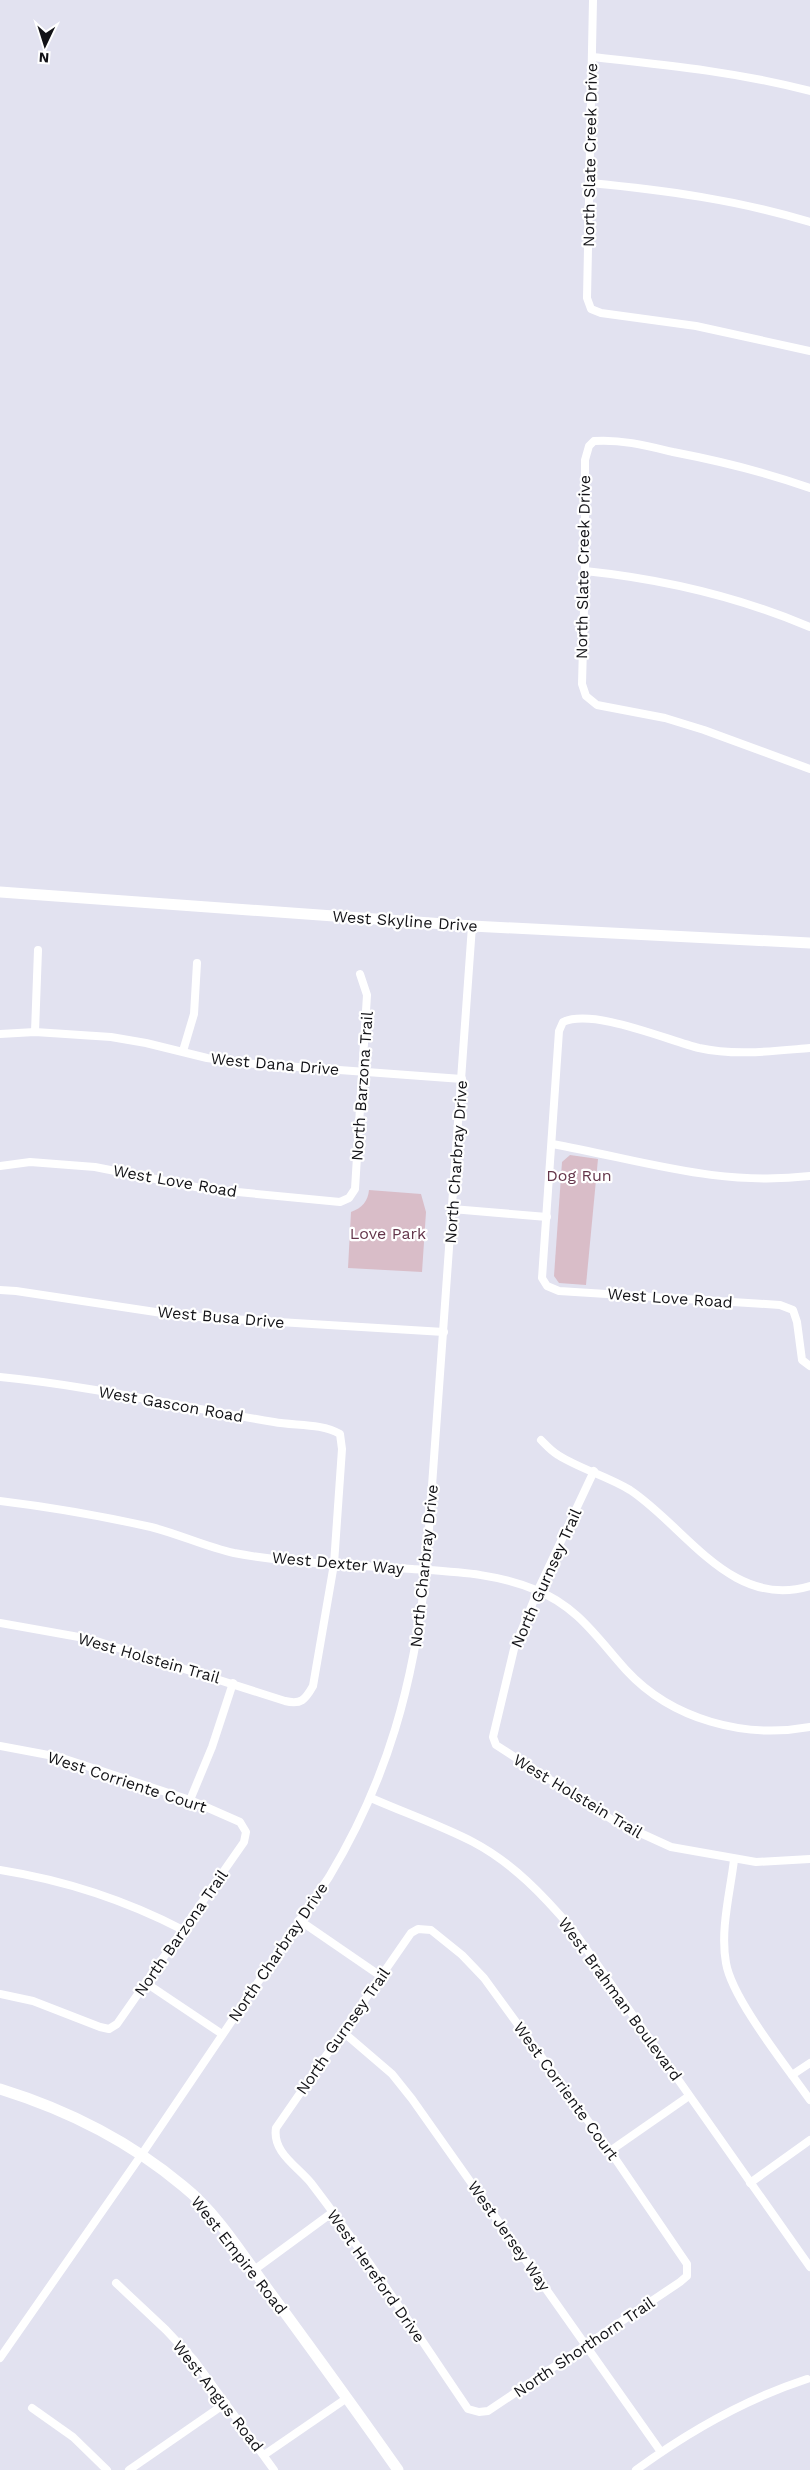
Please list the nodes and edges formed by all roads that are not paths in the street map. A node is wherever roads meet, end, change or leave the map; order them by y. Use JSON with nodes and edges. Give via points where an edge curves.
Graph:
{"nodes":[{"id":1,"x":593,"y":0,"type":"edge"},
{"id":2,"x":592,"y":57,"type":"junction"},
{"id":3,"x":810,"y":91,"type":"edge"},
{"id":4,"x":590,"y":183,"type":"junction"},
{"id":5,"x":810,"y":222,"type":"edge"},
{"id":6,"x":810,"y":351,"type":"edge"},
{"id":7,"x":810,"y":488,"type":"edge"},
{"id":8,"x":585,"y":571,"type":"junction"},
{"id":9,"x":810,"y":627,"type":"edge"},
{"id":10,"x":810,"y":769,"type":"edge"},
{"id":11,"x":0,"y":892,"type":"edge"},
{"id":12,"x":472,"y":926,"type":"junction"},
{"id":13,"x":810,"y":943,"type":"edge"},
{"id":14,"x":38,"y":950,"type":"dead end"},
{"id":15,"x":197,"y":963,"type":"dead end"},
{"id":16,"x":360,"y":974,"type":"dead end"},
{"id":17,"x":35,"y":1032,"type":"junction"},
{"id":18,"x":0,"y":1034,"type":"edge"},
{"id":19,"x":810,"y":1048,"type":"edge"},
{"id":20,"x":183,"y":1052,"type":"junction"},
{"id":21,"x":363,"y":1072,"type":"junction"},
{"id":22,"x":462,"y":1078,"type":"junction"},
{"id":23,"x":552,"y":1144,"type":"junction"},
{"id":24,"x":0,"y":1166,"type":"edge"},
{"id":25,"x":810,"y":1176,"type":"edge"},
{"id":26,"x":349,"y":1198,"type":"joint"},
{"id":27,"x":452,"y":1209,"type":"junction"},
{"id":28,"x":547,"y":1217,"type":"junction"},
{"id":29,"x":0,"y":1290,"type":"edge"},
{"id":30,"x":444,"y":1332,"type":"junction"},
{"id":31,"x":809,"y":1366,"type":"edge"},
{"id":32,"x":0,"y":1377,"type":"edge"},
{"id":33,"x":541,"y":1440,"type":"dead end"},
{"id":34,"x":594,"y":1472,"type":"junction"},
{"id":35,"x":0,"y":1501,"type":"edge"},
{"id":36,"x":334,"y":1564,"type":"junction"},
{"id":37,"x":426,"y":1570,"type":"junction"},
{"id":38,"x":810,"y":1586,"type":"edge"},
{"id":39,"x":538,"y":1590,"type":"junction"},
{"id":40,"x":0,"y":1623,"type":"edge"},
{"id":41,"x":233,"y":1683,"type":"junction"},
{"id":42,"x":810,"y":1727,"type":"edge"},
{"id":43,"x":496,"y":1745,"type":"joint"},
{"id":44,"x":0,"y":1746,"type":"edge"},
{"id":45,"x":371,"y":1798,"type":"junction"},
{"id":46,"x":190,"y":1800,"type":"junction"},
{"id":47,"x":246,"y":1832,"type":"joint"},
{"id":48,"x":810,"y":1859,"type":"edge"},
{"id":49,"x":734,"y":1860,"type":"junction"},
{"id":50,"x":0,"y":1870,"type":"edge"},
{"id":51,"x":299,"y":1920,"type":"junction"},
{"id":52,"x":418,"y":1929,"type":"joint"},
{"id":53,"x":183,"y":1930,"type":"junction"},
{"id":54,"x":382,"y":1977,"type":"junction"},
{"id":55,"x":146,"y":1983,"type":"junction"},
{"id":56,"x":0,"y":1994,"type":"edge"},
{"id":57,"x":343,"y":2032,"type":"junction"},
{"id":58,"x":222,"y":2034,"type":"junction"},
{"id":59,"x":810,"y":2063,"type":"edge"},
{"id":60,"x":792,"y":2075,"type":"junction"},
{"id":61,"x":0,"y":2090,"type":"edge"},
{"id":62,"x":689,"y":2096,"type":"junction"},
{"id":63,"x":810,"y":2100,"type":"edge"},
{"id":64,"x":274,"y":2138,"type":"joint"},
{"id":65,"x":810,"y":2140,"type":"edge"},
{"id":66,"x":610,"y":2151,"type":"junction"},
{"id":67,"x":142,"y":2154,"type":"junction"},
{"id":68,"x":750,"y":2183,"type":"junction"},
{"id":69,"x":333,"y":2212,"type":"junction"},
{"id":70,"x":810,"y":2267,"type":"edge"},
{"id":71,"x":254,"y":2270,"type":"junction"},
{"id":72,"x":687,"y":2276,"type":"joint"},
{"id":73,"x":116,"y":2282,"type":"dead end"},
{"id":74,"x":586,"y":2345,"type":"junction"},
{"id":75,"x":1,"y":2356,"type":"edge"},
{"id":76,"x":807,"y":2379,"type":"dead end"},
{"id":77,"x":348,"y":2398,"type":"junction"},
{"id":78,"x":226,"y":2403,"type":"junction"},
{"id":79,"x":32,"y":2408,"type":"dead end"},
{"id":80,"x":479,"y":2412,"type":"joint"},
{"id":81,"x":661,"y":2452,"type":"junction"},
{"id":82,"x":264,"y":2455,"type":"junction"},
{"id":83,"x":107,"y":2470,"type":"edge"},
{"id":84,"x":129,"y":2470,"type":"edge"},
{"id":85,"x":274,"y":2470,"type":"edge"},
{"id":86,"x":398,"y":2470,"type":"edge"},
{"id":87,"x":636,"y":2470,"type":"edge"}],
"edges":[{"from":1,"to":2,"type":"street","name":"North Slate Creek Drive"},
{"from":2,"to":3,"type":"street","via":[[707,70],[769,80]]},
{"from":2,"to":4,"type":"street","name":"North Slate Creek Drive"},
{"from":4,"to":5,"type":"street","via":[[708,198],[769,209]]},
{"from":4,"to":6,"type":"street","name":"North Slate Creek Drive","via":[[587,298],[592,309],[601,313],[722,330]]},
{"from":7,"to":8,"type":"street","name":"North Slate Creek Drive","via":[[777,476],[707,459],[594,440],[585,460]]},
{"from":8,"to":9,"type":"street","via":[[664,583],[752,606]]},
{"from":8,"to":10,"type":"street","name":"North Slate Creek Drive","via":[[582,684],[586,696],[597,705],[688,725]]},
{"from":11,"to":12,"type":"street","name":"West Skyline Drive"},
{"from":12,"to":13,"type":"street","name":"West Skyline Drive"},
{"from":12,"to":22,"type":"street","name":"North Charbray Drive"},
{"from":14,"to":17,"type":"street"},
{"from":15,"to":20,"type":"street","via":[[194,1014]]},
{"from":16,"to":21,"type":"street","name":"North Barzona Trail","via":[[368,995]]},
{"from":17,"to":18,"type":"street","name":"West Dana Drive"},
{"from":17,"to":20,"type":"street","name":"West Dana Drive","via":[[111,1037]]},
{"from":19,"to":23,"type":"street","via":[[768,1052],[700,1048],[622,1025],[571,1018],[563,1022],[559,1031]]},
{"from":20,"to":21,"type":"street","name":"West Dana Drive","via":[[244,1063]]},
{"from":21,"to":22,"type":"street","name":"West Dana Drive"},
{"from":21,"to":26,"type":"street","name":"North Barzona Trail","via":[[355,1188]]},
{"from":22,"to":27,"type":"street","name":"North Charbray Drive"},
{"from":23,"to":25,"type":"street","via":[[712,1176],[750,1179]]},
{"from":23,"to":28,"type":"street"},
{"from":24,"to":26,"type":"street","name":"West Love Road","via":[[30,1162],[95,1166],[206,1189],[340,1202]]},
{"from":27,"to":28,"type":"street"},
{"from":27,"to":30,"type":"street","name":"North Charbray Drive"},
{"from":28,"to":31,"type":"street","name":"West Love Road","via":[[542,1278],[547,1286],[559,1291],[780,1306],[793,1310],[802,1360]]},
{"from":29,"to":30,"type":"street","name":"West Busa Drive","via":[[182,1316]]},
{"from":30,"to":37,"type":"street","name":"North Charbray Drive"},
{"from":32,"to":36,"type":"street","name":"West Gascon Road","via":[[275,1422],[328,1427],[340,1434],[342,1449]]},
{"from":33,"to":34,"type":"street","via":[[557,1455]]},
{"from":34,"to":38,"type":"street","via":[[630,1490],[658,1511],[710,1561],[733,1577],[758,1587],[781,1590]]},
{"from":34,"to":39,"type":"street","name":"North Gurnsey Trail"},
{"from":35,"to":36,"type":"street","name":"West Dexter Way","via":[[153,1528],[233,1553]]},
{"from":36,"to":37,"type":"street","name":"West Dexter Way"},
{"from":36,"to":41,"type":"street","name":"West Holstein Trail","via":[[313,1686],[305,1700],[296,1704]]},
{"from":37,"to":39,"type":"street","name":"West Dexter Way","via":[[488,1574]]},
{"from":37,"to":45,"type":"street","name":"North Charbray Drive","via":[[420,1632],[407,1689],[391,1746]]},
{"from":39,"to":42,"type":"street","name":"West Dexter Way","via":[[575,1612],[628,1672],[651,1692],[676,1707],[730,1728],[790,1731]]},
{"from":39,"to":43,"type":"street","name":"North Gurnsey Trail","via":[[514,1649],[493,1737]]},
{"from":40,"to":41,"type":"street","name":"West Holstein Trail","via":[[90,1639]]},
{"from":41,"to":46,"type":"street"},
{"from":43,"to":49,"type":"street","name":"West Holstein Trail","via":[[642,1836],[670,1846]]},
{"from":44,"to":46,"type":"street","name":"West Corriente Court","via":[[59,1756]]},
{"from":45,"to":51,"type":"street","name":"North Charbray Drive","via":[[346,1848]]},
{"from":45,"to":62,"type":"street","name":"West Brahman Boulevard","via":[[473,1842],[525,1878],[573,1930]]},
{"from":46,"to":47,"type":"street","name":"West Corriente Court","via":[[240,1822]]},
{"from":47,"to":53,"type":"street","name":"North Barzona Trail","via":[[244,1842]]},
{"from":48,"to":49,"type":"street","name":"West Holstein Trail"},
{"from":49,"to":60,"type":"street","via":[[724,1940],[726,1964],[733,1986]]},
{"from":50,"to":53,"type":"street","via":[[52,1880]]},
{"from":51,"to":54,"type":"street"},
{"from":51,"to":58,"type":"street","name":"North Charbray Drive"},
{"from":52,"to":54,"type":"street","name":"North Gurnsey Trail","via":[[411,1933]]},
{"from":52,"to":66,"type":"street","name":"West Corriente Court","via":[[431,1930],[484,1978]]},
{"from":53,"to":55,"type":"street","name":"North Barzona Trail"},
{"from":54,"to":57,"type":"street","name":"North Gurnsey Trail"},
{"from":55,"to":56,"type":"street","name":"North Barzona Trail","via":[[118,2024],[109,2029],[33,2001]]},
{"from":55,"to":58,"type":"street"},
{"from":57,"to":64,"type":"street","name":"North Gurnsey Trail","via":[[276,2128]]},
{"from":57,"to":74,"type":"street","name":"West Jersey Way","via":[[392,2074],[412,2099]]},
{"from":58,"to":67,"type":"street","name":"North Charbray Drive"},
{"from":59,"to":60,"type":"street"},
{"from":60,"to":63,"type":"street"},
{"from":61,"to":67,"type":"street","name":"West Empire Road","via":[[40,2102],[96,2126]]},
{"from":62,"to":66,"type":"street"},
{"from":62,"to":68,"type":"street","name":"West Brahman Boulevard"},
{"from":64,"to":69,"type":"street","name":"West Hereford Drive","via":[[277,2147]]},
{"from":65,"to":68,"type":"street"},
{"from":66,"to":72,"type":"street","name":"West Corriente Court","via":[[687,2264]]},
{"from":67,"to":71,"type":"street","name":"West Empire Road","via":[[191,2194]]},
{"from":67,"to":75,"type":"street","name":"North Charbray Drive"},
{"from":68,"to":70,"type":"street","name":"West Brahman Boulevard"},
{"from":69,"to":71,"type":"street"},
{"from":69,"to":80,"type":"street","name":"West Hereford Drive","via":[[468,2409]]},
{"from":71,"to":77,"type":"street","name":"West Empire Road"},
{"from":72,"to":74,"type":"street","name":"North Shorthorn Trail"},
{"from":73,"to":78,"type":"street","name":"West Angus Road","via":[[194,2360]]},
{"from":74,"to":80,"type":"street","name":"North Shorthorn Trail","via":[[488,2411]]},
{"from":74,"to":81,"type":"street","name":"West Jersey Way"},
{"from":76,"to":81,"type":"street","via":[[768,2393],[708,2423]]},
{"from":77,"to":82,"type":"street"},
{"from":77,"to":86,"type":"street","name":"West Empire Road"},
{"from":78,"to":82,"type":"street","name":"West Angus Road"},
{"from":78,"to":84,"type":"street"},
{"from":79,"to":83,"type":"street","via":[[73,2437]]},
{"from":81,"to":87,"type":"street"},
{"from":82,"to":85,"type":"street","name":"West Angus Road"}]}
